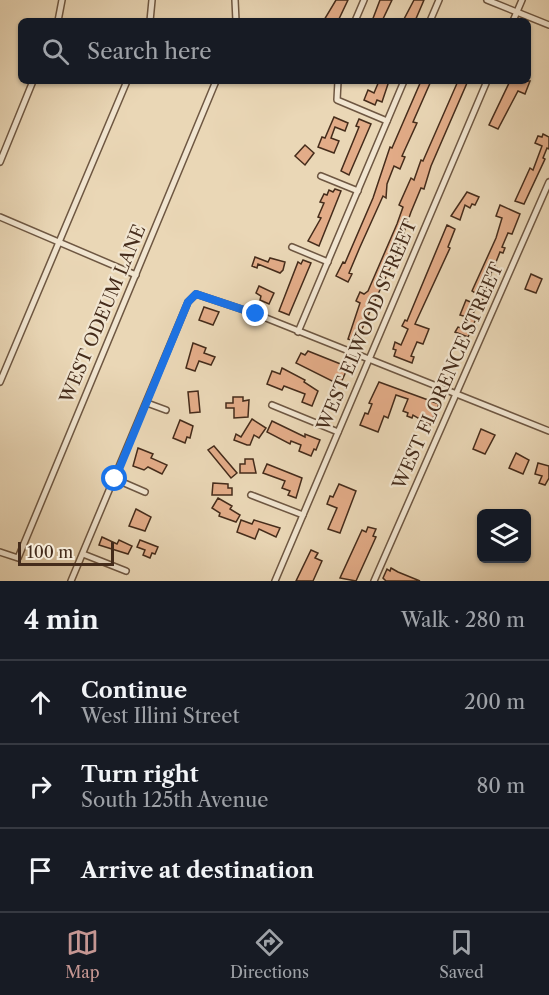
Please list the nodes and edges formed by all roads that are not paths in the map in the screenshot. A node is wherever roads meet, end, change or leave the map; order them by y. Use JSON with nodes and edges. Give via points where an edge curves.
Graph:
{"nodes":[{"id":1,"x":62,"y":0,"type":"edge"},
{"id":2,"x":152,"y":0,"type":"edge"},
{"id":3,"x":235,"y":0,"type":"edge"},
{"id":4,"x":364,"y":0,"type":"edge"},
{"id":5,"x":439,"y":0,"type":"edge"},
{"id":6,"x":487,"y":0,"type":"edge"},
{"id":7,"x":522,"y":0,"type":"edge"},
{"id":8,"x":517,"y":12,"type":"junction"},
{"id":9,"x":59,"y":18,"type":"edge"},
{"id":10,"x":150,"y":18,"type":"edge"},
{"id":11,"x":236,"y":18,"type":"edge"},
{"id":12,"x":356,"y":18,"type":"edge"},
{"id":13,"x":431,"y":18,"type":"edge"},
{"id":14,"x":514,"y":18,"type":"edge"},
{"id":15,"x":549,"y":25,"type":"edge"},
{"id":16,"x":32,"y":84,"type":"edge"},
{"id":17,"x":126,"y":84,"type":"edge"},
{"id":18,"x":215,"y":84,"type":"edge"},
{"id":19,"x":338,"y":84,"type":"edge"},
{"id":20,"x":403,"y":84,"type":"edge"},
{"id":21,"x":486,"y":84,"type":"edge"},
{"id":22,"x":387,"y":121,"type":"junction"},
{"id":23,"x":0,"y":162,"type":"edge"},
{"id":24,"x":321,"y":176,"type":"dead end"},
{"id":25,"x":549,"y":182,"type":"edge"},
{"id":26,"x":358,"y":191,"type":"junction"},
{"id":27,"x":0,"y":217,"type":"edge"},
{"id":28,"x":59,"y":242,"type":"junction"},
{"id":29,"x":292,"y":247,"type":"dead end"},
{"id":30,"x":328,"y":262,"type":"junction"},
{"id":31,"x":136,"y":275,"type":"junction"},
{"id":32,"x":298,"y":332,"type":"junction"},
{"id":33,"x":368,"y":359,"type":"junction"},
{"id":34,"x":0,"y":382,"type":"edge"},
{"id":35,"x":457,"y":394,"type":"junction"},
{"id":36,"x":147,"y":403,"type":"junction"},
{"id":37,"x":272,"y":405,"type":"dead end"},
{"id":38,"x":166,"y":410,"type":"dead end"},
{"id":39,"x":549,"y":431,"type":"edge"},
{"id":40,"x":338,"y":432,"type":"junction"},
{"id":41,"x":115,"y":479,"type":"junction"},
{"id":42,"x":145,"y":492,"type":"dead end"},
{"id":43,"x":251,"y":495,"type":"dead end"},
{"id":44,"x":303,"y":515,"type":"junction"},
{"id":45,"x":0,"y":552,"type":"edge"},
{"id":46,"x":83,"y":554,"type":"junction"},
{"id":47,"x":126,"y":571,"type":"dead end"},
{"id":48,"x":71,"y":581,"type":"edge"},
{"id":49,"x":274,"y":581,"type":"edge"},
{"id":50,"x":374,"y":581,"type":"edge"}],
"edges":[{"from":1,"to":9,"type":"street"},
{"from":2,"to":10,"type":"street"},
{"from":3,"to":11,"type":"street"},
{"from":4,"to":12,"type":"street"},
{"from":5,"to":13,"type":"street"},
{"from":6,"to":8,"type":"street"},
{"from":7,"to":8,"type":"street"},
{"from":8,"to":14,"type":"street"},
{"from":8,"to":15,"type":"street"},
{"from":16,"to":23,"type":"street"},
{"from":17,"to":28,"type":"street"},
{"from":18,"to":31,"type":"street","name":"WEST ODEUM LANE"},
{"from":19,"to":22,"type":"street","via":[[337,100]]},
{"from":20,"to":22,"type":"street"},
{"from":21,"to":33,"type":"street","name":"WEST ELWOOD STREET"},
{"from":22,"to":26,"type":"street"},
{"from":24,"to":26,"type":"street"},
{"from":25,"to":35,"type":"street","name":"WEST FLORENCE STREET"},
{"from":26,"to":30,"type":"street"},
{"from":27,"to":28,"type":"street"},
{"from":28,"to":31,"type":"street"},
{"from":28,"to":34,"type":"street"},
{"from":29,"to":30,"type":"street"},
{"from":30,"to":32,"type":"street"},
{"from":31,"to":45,"type":"street","name":"WEST ODEUM LANE","via":[[18,558]]},
{"from":32,"to":33,"type":"street"},
{"from":32,"to":36,"type":"street","via":[[196,294],[188,302]]},
{"from":33,"to":35,"type":"street"},
{"from":33,"to":40,"type":"street","name":"WEST ELWOOD STREET"},
{"from":35,"to":39,"type":"street"},
{"from":35,"to":50,"type":"street","name":"WEST FLORENCE STREET"},
{"from":36,"to":38,"type":"street"},
{"from":36,"to":41,"type":"street"},
{"from":37,"to":40,"type":"street"},
{"from":40,"to":44,"type":"street","name":"WEST ELWOOD STREET"},
{"from":41,"to":42,"type":"street"},
{"from":41,"to":46,"type":"street"},
{"from":43,"to":44,"type":"street"},
{"from":44,"to":49,"type":"street","name":"WEST ELWOOD STREET"},
{"from":46,"to":47,"type":"street"},
{"from":46,"to":48,"type":"street"}]}
